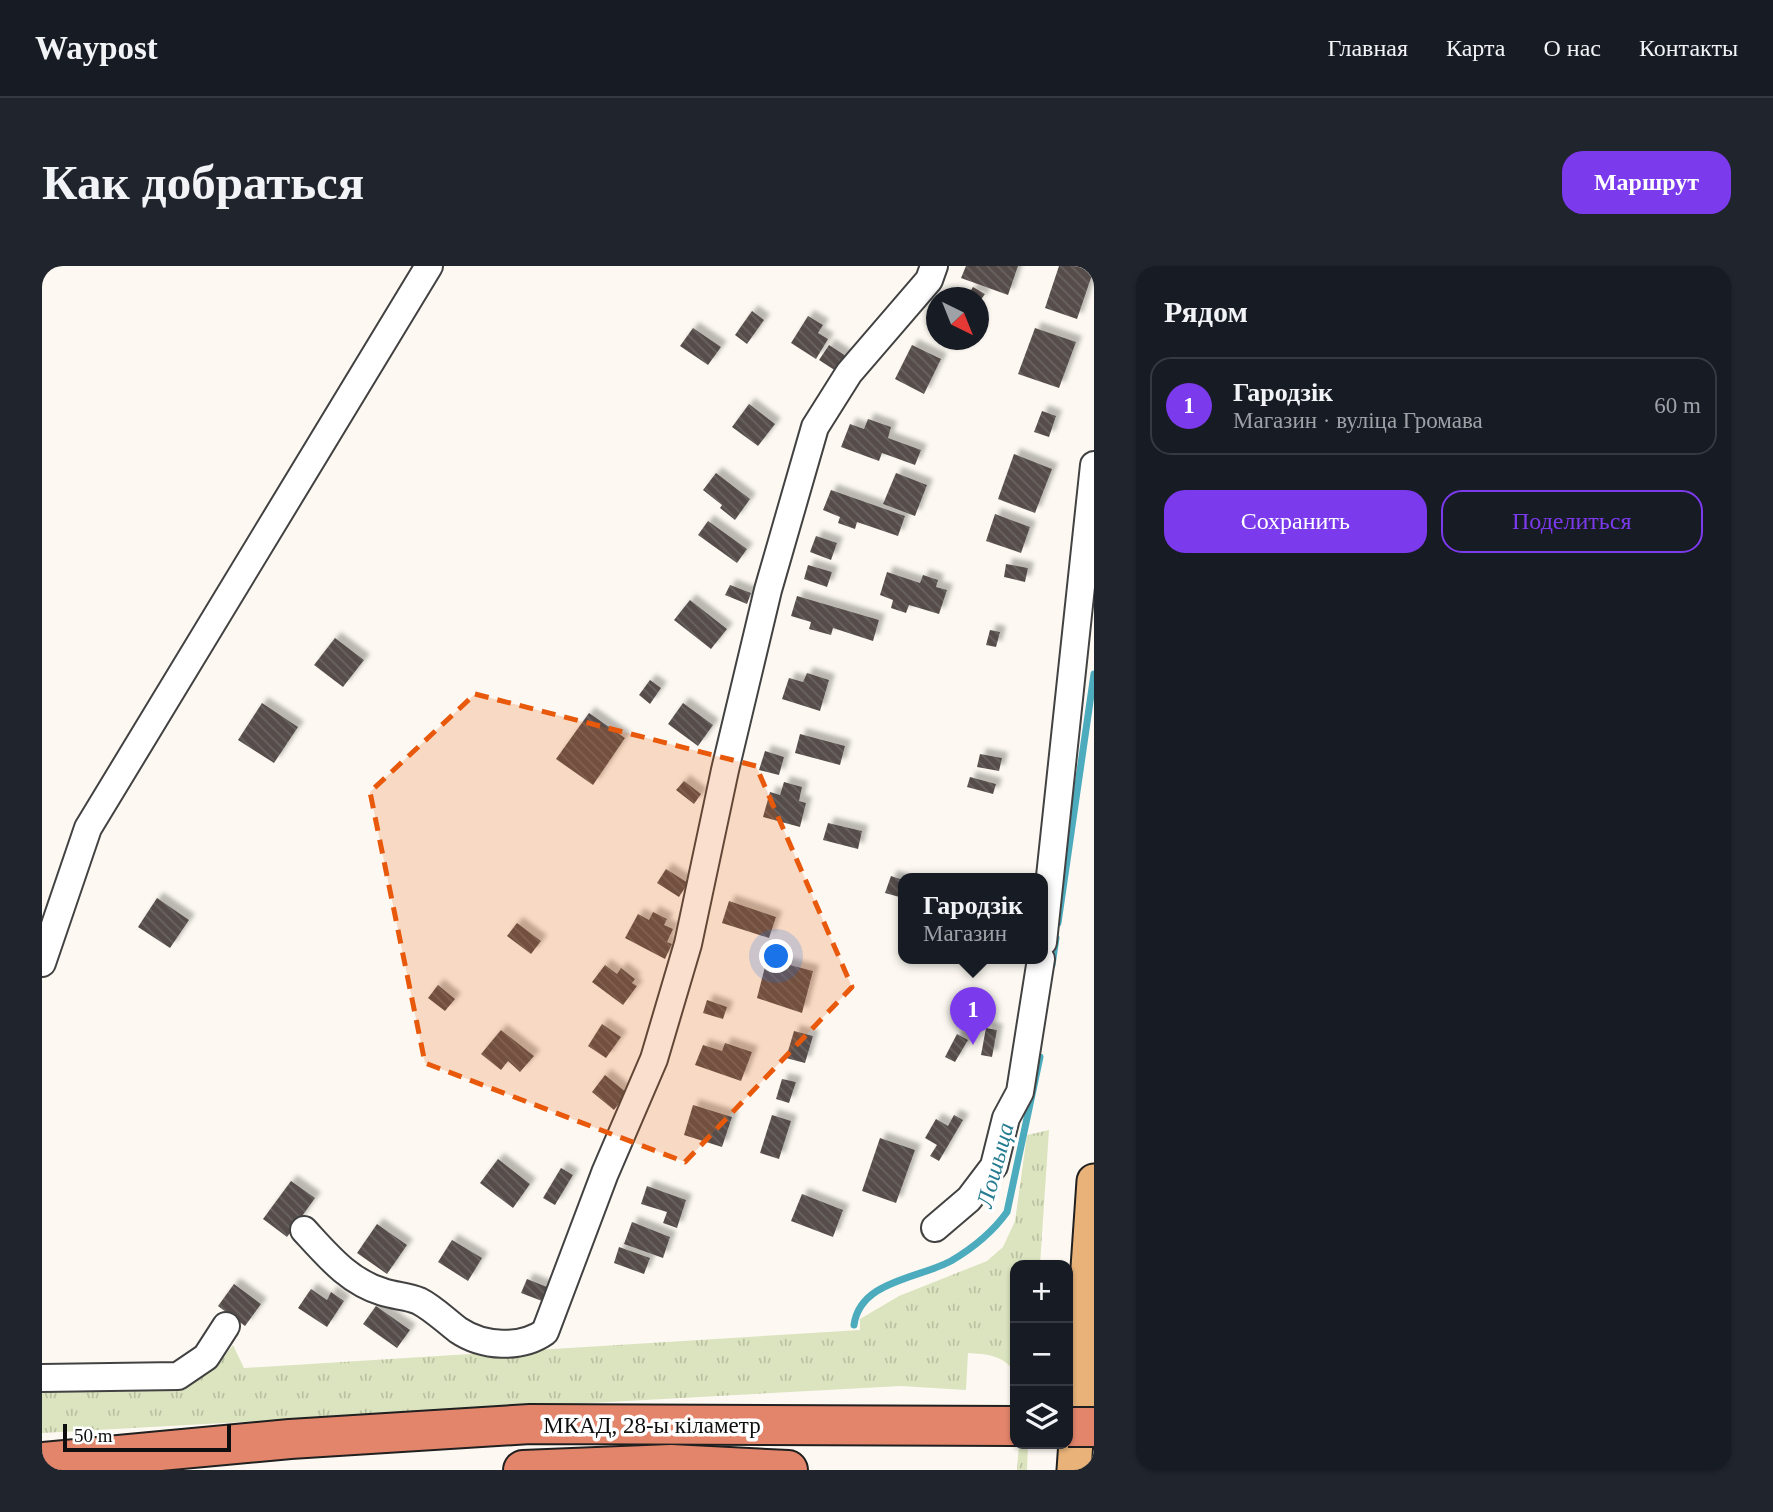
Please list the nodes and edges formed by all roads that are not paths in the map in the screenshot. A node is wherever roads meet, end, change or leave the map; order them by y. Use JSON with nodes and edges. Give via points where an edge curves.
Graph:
{"nodes":[{"id":1,"x":429,"y":266,"type":"edge"},
{"id":2,"x":934,"y":266,"type":"edge"},
{"id":3,"x":1094,"y":465,"type":"edge"},
{"id":4,"x":1048,"y":895,"type":"edge"},
{"id":5,"x":42,"y":963,"type":"edge"},
{"id":6,"x":1040,"y":964,"type":"edge"},
{"id":7,"x":1094,"y":1181,"type":"edge"},
{"id":8,"x":935,"y":1228,"type":"dead end"},
{"id":9,"x":304,"y":1230,"type":"dead end"},
{"id":10,"x":226,"y":1326,"type":"dead end"},
{"id":11,"x":42,"y":1378,"type":"edge"},
{"id":12,"x":1003,"y":1426,"type":"edge"},
{"id":13,"x":1073,"y":1427,"type":"edge"},
{"id":14,"x":1094,"y":1427,"type":"edge"},
{"id":15,"x":42,"y":1462,"type":"edge"},
{"id":16,"x":523,"y":1470,"type":"edge"},
{"id":17,"x":788,"y":1470,"type":"edge"},
{"id":18,"x":1074,"y":1470,"type":"edge"}],
"edges":[{"from":1,"to":5,"type":"street","via":[[88,828]]},
{"from":2,"to":9,"type":"street","via":[[929,280],[849,373],[815,427],[768,590],[688,944],[654,1059],[545,1332],[512,1345],[462,1332],[420,1301],[358,1282]]},
{"from":3,"to":4,"type":"street"},
{"from":6,"to":8,"type":"street","via":[[1020,1092],[1006,1118],[994,1166],[969,1199]]},
{"from":7,"to":18,"type":"main road"},
{"from":10,"to":11,"type":"street","via":[[206,1357],[178,1376]]},
{"from":12,"to":15,"type":"highway","name":"МКАД, 28-ы кіламетр","via":[[530,1424],[290,1439]]},
{"from":13,"to":14,"type":"highway","bridge":true},
{"from":16,"to":17,"type":"highway","name":"МКАД, 28-ы кіламетр","via":[[671,1464]]}]}
